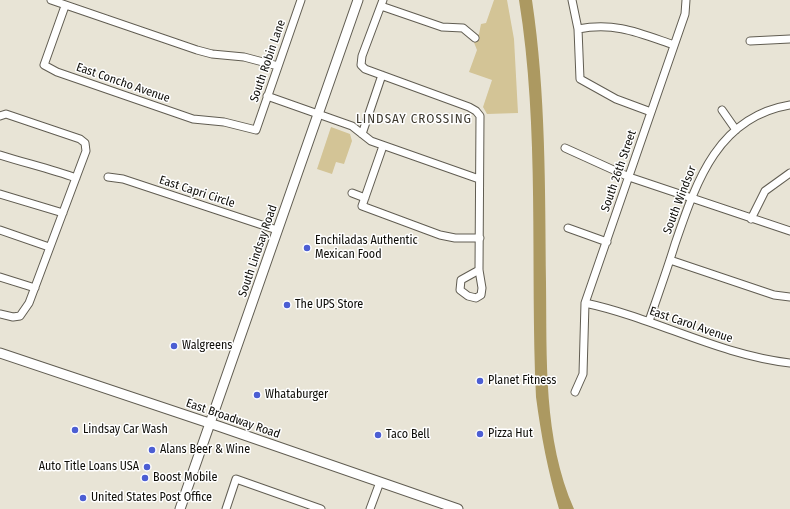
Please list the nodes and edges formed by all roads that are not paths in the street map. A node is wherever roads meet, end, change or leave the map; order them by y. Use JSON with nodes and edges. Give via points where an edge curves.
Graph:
{"nodes":[{"id":1,"x":51,"y":0,"type":"edge"},
{"id":2,"x":301,"y":0,"type":"edge"},
{"id":3,"x":358,"y":0,"type":"edge"},
{"id":4,"x":572,"y":0,"type":"edge"},
{"id":5,"x":686,"y":0,"type":"edge"},
{"id":6,"x":382,"y":3,"type":"edge"},
{"id":7,"x":65,"y":6,"type":"junction"},
{"id":8,"x":578,"y":29,"type":"junction"},
{"id":9,"x":475,"y":38,"type":"dead end"},
{"id":10,"x":790,"y":39,"type":"edge"},
{"id":11,"x":750,"y":41,"type":"dead end"},
{"id":12,"x":674,"y":45,"type":"junction"},
{"id":13,"x":278,"y":66,"type":"junction"},
{"id":14,"x":382,"y":75,"type":"junction"},
{"id":15,"x":266,"y":96,"type":"junction"},
{"id":16,"x":790,"y":105,"type":"edge"},
{"id":17,"x":722,"y":110,"type":"dead end"},
{"id":18,"x":651,"y":112,"type":"junction"},
{"id":19,"x":318,"y":114,"type":"junction"},
{"id":20,"x":0,"y":116,"type":"edge"},
{"id":21,"x":256,"y":130,"type":"joint"},
{"id":22,"x":736,"y":130,"type":"junction"},
{"id":23,"x":362,"y":134,"type":"junction"},
{"id":24,"x":383,"y":146,"type":"junction"},
{"id":25,"x":565,"y":148,"type":"dead end"},
{"id":26,"x":0,"y":155,"type":"edge"},
{"id":27,"x":790,"y":173,"type":"edge"},
{"id":28,"x":629,"y":177,"type":"junction"},
{"id":29,"x":76,"y":178,"type":"junction"},
{"id":30,"x":108,"y":178,"type":"dead end"},
{"id":31,"x":479,"y":179,"type":"junction"},
{"id":32,"x":352,"y":193,"type":"dead end"},
{"id":33,"x":0,"y":194,"type":"edge"},
{"id":34,"x":691,"y":197,"type":"junction"},
{"id":35,"x":365,"y":198,"type":"junction"},
{"id":36,"x":63,"y":213,"type":"junction"},
{"id":37,"x":752,"y":219,"type":"junction"},
{"id":38,"x":568,"y":228,"type":"dead end"},
{"id":39,"x":0,"y":230,"type":"edge"},
{"id":40,"x":278,"y":230,"type":"junction"},
{"id":41,"x":790,"y":232,"type":"edge"},
{"id":42,"x":480,"y":238,"type":"junction"},
{"id":43,"x":607,"y":242,"type":"junction"},
{"id":44,"x":50,"y":247,"type":"junction"},
{"id":45,"x":670,"y":260,"type":"junction"},
{"id":46,"x":479,"y":270,"type":"dead end"},
{"id":47,"x":0,"y":276,"type":"edge"},
{"id":48,"x":35,"y":288,"type":"junction"},
{"id":49,"x":790,"y":297,"type":"edge"},
{"id":50,"x":585,"y":303,"type":"junction"},
{"id":51,"x":0,"y":314,"type":"edge"},
{"id":52,"x":649,"y":321,"type":"junction"},
{"id":53,"x":0,"y":353,"type":"edge"},
{"id":54,"x":790,"y":363,"type":"edge"},
{"id":55,"x":575,"y":392,"type":"dead end"},
{"id":56,"x":210,"y":423,"type":"junction"},
{"id":57,"x":380,"y":482,"type":"junction"},
{"id":58,"x":442,"y":506,"type":"edge"},
{"id":59,"x":180,"y":509,"type":"edge"},
{"id":60,"x":226,"y":509,"type":"edge"},
{"id":61,"x":321,"y":509,"type":"edge"},
{"id":62,"x":370,"y":509,"type":"edge"},
{"id":63,"x":458,"y":509,"type":"edge"}],
"edges":[{"from":1,"to":7,"type":"street"},
{"from":2,"to":13,"type":"street","name":"South Robin Lane"},
{"from":3,"to":19,"type":"main road","name":"South Lindsay Road"},
{"from":4,"to":8,"type":"street"},
{"from":5,"to":12,"type":"street","name":"South 26th Street","via":[[685,14]]},
{"from":6,"to":9,"type":"street","via":[[442,27],[463,28]]},
{"from":6,"to":14,"type":"street","via":[[361,65]]},
{"from":7,"to":13,"type":"street","via":[[197,50],[244,57]]},
{"from":7,"to":21,"type":"street","name":"East Concho Avenue","via":[[44,65],[57,72],[193,119],[224,122]]},
{"from":8,"to":12,"type":"street","via":[[597,25],[623,28]]},
{"from":8,"to":18,"type":"street","via":[[580,79],[616,100]]},
{"from":10,"to":11,"type":"street"},
{"from":12,"to":18,"type":"street","name":"South 26th Street"},
{"from":13,"to":15,"type":"street","name":"South Robin Lane"},
{"from":14,"to":23,"type":"street"},
{"from":14,"to":31,"type":"street","via":[[476,111],[480,116]]},
{"from":15,"to":19,"type":"street"},
{"from":15,"to":21,"type":"street","name":"South Robin Lane"},
{"from":16,"to":22,"type":"street","name":"South Windsor","via":[[765,112]]},
{"from":17,"to":22,"type":"street"},
{"from":18,"to":28,"type":"street","name":"South 26th Street"},
{"from":19,"to":23,"type":"street","via":[[352,126]]},
{"from":19,"to":40,"type":"main road","name":"South Lindsay Road"},
{"from":20,"to":29,"type":"street","via":[[6,114],[80,139],[85,143],[86,151]]},
{"from":22,"to":34,"type":"street","name":"South Windsor","via":[[706,164]]},
{"from":23,"to":24,"type":"street"},
{"from":24,"to":31,"type":"street"},
{"from":24,"to":35,"type":"street"},
{"from":25,"to":28,"type":"street"},
{"from":26,"to":29,"type":"street"},
{"from":27,"to":37,"type":"street","via":[[765,191]]},
{"from":28,"to":34,"type":"street"},
{"from":28,"to":43,"type":"street","name":"South 26th Street"},
{"from":29,"to":36,"type":"street"},
{"from":30,"to":40,"type":"street","name":"East Capri Circle","via":[[123,179]]},
{"from":31,"to":42,"type":"street"},
{"from":32,"to":35,"type":"street"},
{"from":33,"to":36,"type":"street"},
{"from":34,"to":37,"type":"street"},
{"from":34,"to":45,"type":"street","name":"South Windsor"},
{"from":35,"to":42,"type":"street","via":[[362,206],[440,235]]},
{"from":36,"to":44,"type":"street"},
{"from":37,"to":41,"type":"street"},
{"from":38,"to":43,"type":"street"},
{"from":39,"to":44,"type":"street"},
{"from":40,"to":56,"type":"main road","name":"South Lindsay Road"},
{"from":42,"to":46,"type":"street"},
{"from":43,"to":50,"type":"street","name":"South 26th Street"},
{"from":44,"to":48,"type":"street"},
{"from":45,"to":49,"type":"street","via":[[774,295]]},
{"from":45,"to":52,"type":"street","name":"South Windsor"},
{"from":47,"to":48,"type":"street"},
{"from":48,"to":51,"type":"street","via":[[20,316]]},
{"from":50,"to":52,"type":"street","name":"East Carol Avenue"},
{"from":50,"to":55,"type":"street","name":"South 26th Street","via":[[583,374]]},
{"from":52,"to":54,"type":"street","name":"East Carol Avenue","via":[[746,356]]},
{"from":53,"to":56,"type":"main road","name":"East Broadway Road"},
{"from":56,"to":57,"type":"main road","name":"East Broadway Road"},
{"from":56,"to":59,"type":"main road","name":"South Lindsay Road"},
{"from":57,"to":58,"type":"main road","name":"East Broadway Road"},
{"from":57,"to":62,"type":"street"},
{"from":58,"to":63,"type":"main road","name":"East Broadway Road"},
{"from":60,"to":61,"type":"street","via":[[236,479]]}]}
